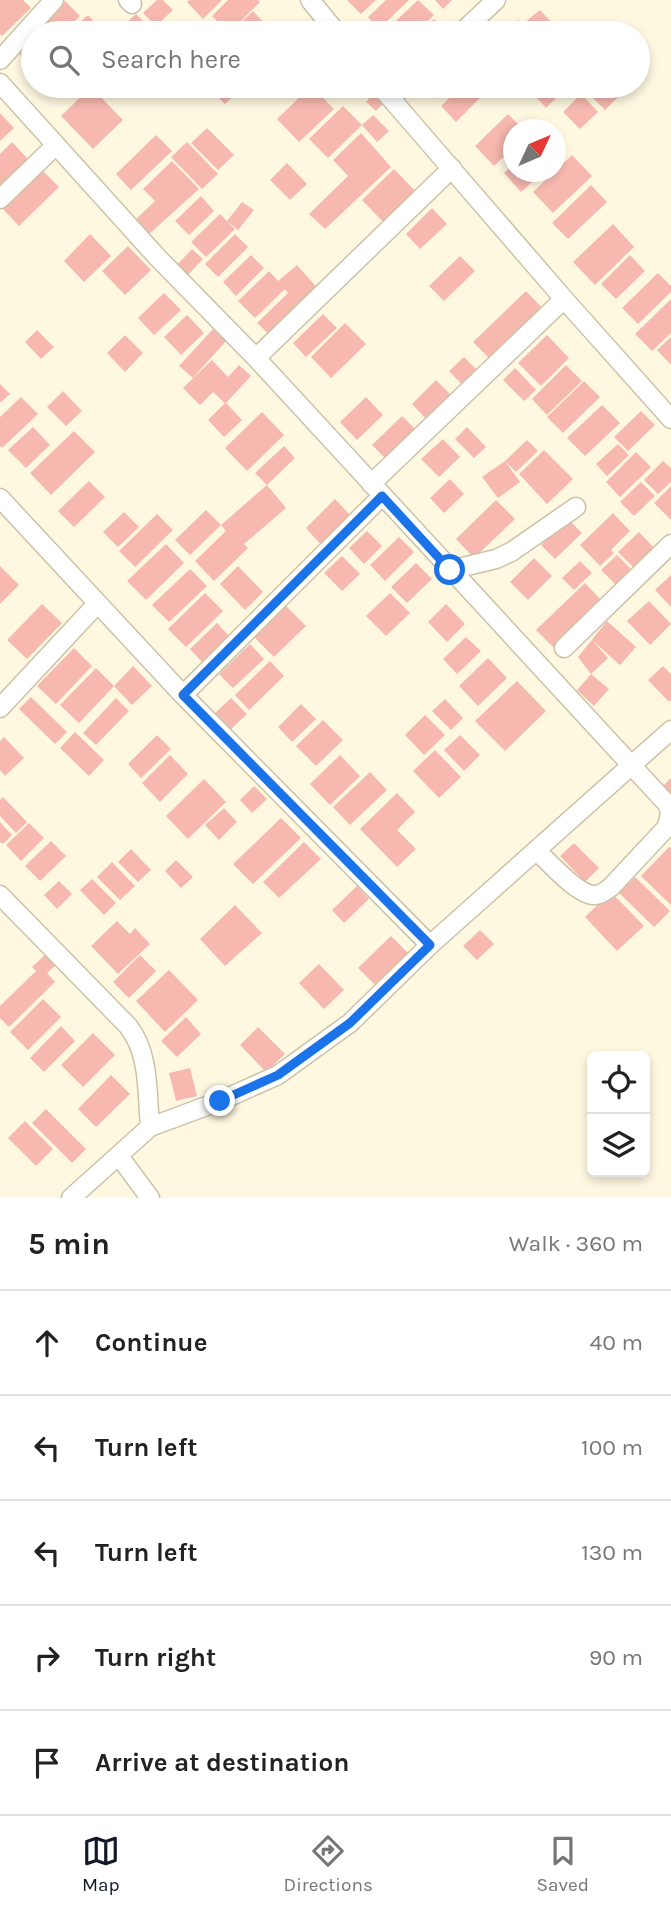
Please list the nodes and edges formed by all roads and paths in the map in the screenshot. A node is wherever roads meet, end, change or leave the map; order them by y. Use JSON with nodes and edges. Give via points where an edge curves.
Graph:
{"nodes":[{"id":1,"x":54,"y":0,"type":"edge"},
{"id":2,"x":310,"y":0,"type":"edge"},
{"id":3,"x":496,"y":0,"type":"edge"},
{"id":4,"x":35,"y":21,"type":"edge"},
{"id":5,"x":327,"y":21,"type":"edge"},
{"id":6,"x":474,"y":21,"type":"edge"},
{"id":7,"x":21,"y":37,"type":"edge"},
{"id":8,"x":0,"y":60,"type":"edge"},
{"id":9,"x":0,"y":83,"type":"edge"},
{"id":10,"x":390,"y":98,"type":"edge"},
{"id":11,"x":56,"y":145,"type":"junction"},
{"id":12,"x":452,"y":168,"type":"junction"},
{"id":13,"x":0,"y":199,"type":"edge"},
{"id":14,"x":564,"y":299,"type":"junction"},
{"id":15,"x":256,"y":358,"type":"junction"},
{"id":16,"x":671,"y":419,"type":"edge"},
{"id":17,"x":376,"y":490,"type":"junction"},
{"id":18,"x":0,"y":498,"type":"edge"},
{"id":19,"x":576,"y":507,"type":"dead end"},
{"id":20,"x":671,"y":544,"type":"edge"},
{"id":21,"x":450,"y":570,"type":"junction"},
{"id":22,"x":97,"y":604,"type":"junction"},
{"id":23,"x":564,"y":648,"type":"dead end"},
{"id":24,"x":183,"y":695,"type":"junction"},
{"id":25,"x":0,"y":708,"type":"edge"},
{"id":26,"x":671,"y":730,"type":"edge"},
{"id":27,"x":631,"y":764,"type":"junction"},
{"id":28,"x":537,"y":851,"type":"junction"},
{"id":29,"x":0,"y":895,"type":"edge"},
{"id":30,"x":430,"y":945,"type":"junction"},
{"id":31,"x":150,"y":1127,"type":"junction"},
{"id":32,"x":119,"y":1156,"type":"junction"},
{"id":33,"x":71,"y":1198,"type":"edge"},
{"id":34,"x":150,"y":1198,"type":"edge"}],
"edges":[{"from":1,"to":4,"type":"street"},
{"from":2,"to":5,"type":"street"},
{"from":3,"to":6,"type":"street"},
{"from":7,"to":8,"type":"street"},
{"from":9,"to":11,"type":"street"},
{"from":10,"to":12,"type":"street"},
{"from":11,"to":13,"type":"street"},
{"from":11,"to":15,"type":"street"},
{"from":12,"to":14,"type":"street"},
{"from":12,"to":15,"type":"street"},
{"from":14,"to":16,"type":"street"},
{"from":14,"to":17,"type":"street"},
{"from":15,"to":17,"type":"street"},
{"from":17,"to":21,"type":"street"},
{"from":17,"to":24,"type":"street"},
{"from":18,"to":22,"type":"street"},
{"from":19,"to":21,"type":"street","via":[[496,559]]},
{"from":20,"to":23,"type":"street"},
{"from":21,"to":27,"type":"street"},
{"from":22,"to":24,"type":"street"},
{"from":22,"to":25,"type":"street"},
{"from":24,"to":30,"type":"street"},
{"from":26,"to":27,"type":"street"},
{"from":27,"to":28,"type":"street"},
{"from":27,"to":28,"type":"street","via":[[665,800],[670,813],[667,827],[611,887],[589,894]]},
{"from":28,"to":30,"type":"street"},
{"from":29,"to":31,"type":"street","via":[[137,1037],[143,1054]]},
{"from":30,"to":31,"type":"street","via":[[350,1023],[278,1075]]},
{"from":31,"to":32,"type":"street"},
{"from":32,"to":33,"type":"street"},
{"from":32,"to":34,"type":"street"}]}
